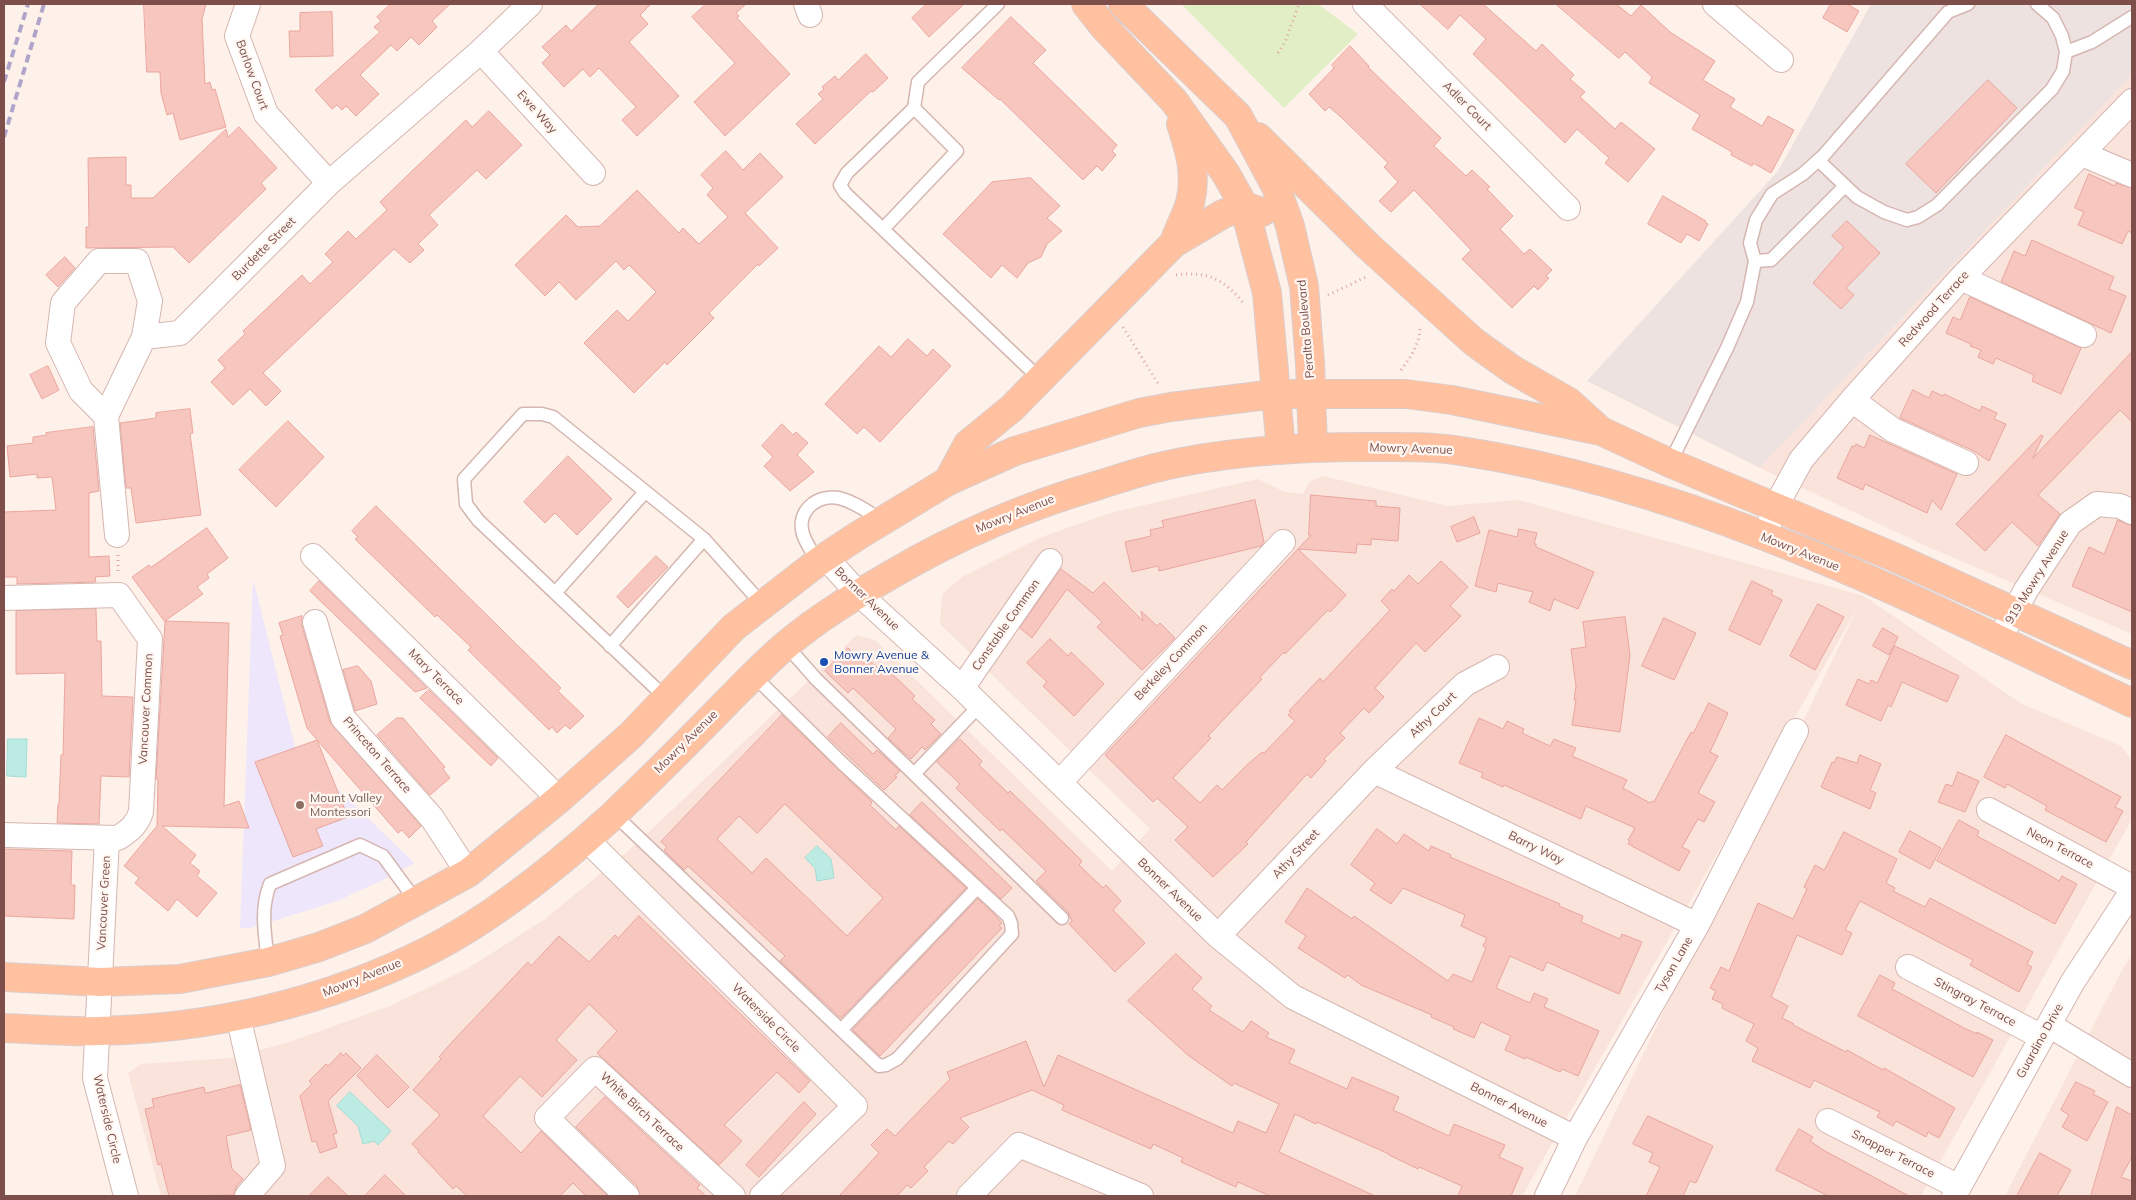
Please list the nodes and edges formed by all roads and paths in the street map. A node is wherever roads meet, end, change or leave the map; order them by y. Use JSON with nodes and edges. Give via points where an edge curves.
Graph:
{"nodes":[{"id":1,"x":248,"y":4,"type":"edge"},
{"id":2,"x":530,"y":4,"type":"edge"},
{"id":3,"x":998,"y":4,"type":"edge"},
{"id":4,"x":1086,"y":4,"type":"edge"},
{"id":5,"x":1123,"y":4,"type":"edge"},
{"id":6,"x":1299,"y":4,"type":"edge"},
{"id":7,"x":1365,"y":4,"type":"edge"},
{"id":8,"x":1715,"y":4,"type":"edge"},
{"id":9,"x":1968,"y":4,"type":"edge"},
{"id":10,"x":2037,"y":4,"type":"edge"},
{"id":11,"x":1949,"y":8,"type":"edge"},
{"id":12,"x":2132,"y":17,"type":"edge"},
{"id":13,"x":481,"y":51,"type":"junction"},
{"id":14,"x":2066,"y":52,"type":"junction"},
{"id":15,"x":1278,"y":53,"type":"dead end"},
{"id":16,"x":1781,"y":60,"type":"dead end"},
{"id":17,"x":2132,"y":101,"type":"edge"},
{"id":18,"x":1174,"y":102,"type":"junction"},
{"id":19,"x":914,"y":108,"type":"junction"},
{"id":20,"x":1238,"y":116,"type":"junction"},
{"id":21,"x":2082,"y":154,"type":"junction"},
{"id":22,"x":1818,"y":160,"type":"junction"},
{"id":23,"x":593,"y":173,"type":"dead end"},
{"id":24,"x":2132,"y":176,"type":"edge"},
{"id":25,"x":329,"y":183,"type":"junction"},
{"id":26,"x":1845,"y":186,"type":"junction"},
{"id":27,"x":1244,"y":206,"type":"junction"},
{"id":28,"x":1568,"y":208,"type":"dead end"},
{"id":29,"x":1290,"y":226,"type":"junction"},
{"id":30,"x":883,"y":229,"type":"junction"},
{"id":31,"x":1174,"y":243,"type":"junction"},
{"id":32,"x":1756,"y":261,"type":"junction"},
{"id":33,"x":1377,"y":272,"type":"dead end"},
{"id":34,"x":1961,"y":278,"type":"junction"},
{"id":35,"x":1168,"y":279,"type":"dead end"},
{"id":36,"x":1326,"y":296,"type":"dead end"},
{"id":37,"x":1249,"y":311,"type":"dead end"},
{"id":38,"x":1120,"y":322,"type":"dead end"},
{"id":39,"x":1420,"y":323,"type":"dead end"},
{"id":40,"x":2084,"y":336,"type":"dead end"},
{"id":41,"x":144,"y":337,"type":"junction"},
{"id":42,"x":1400,"y":371,"type":"dead end"},
{"id":43,"x":1040,"y":379,"type":"junction"},
{"id":44,"x":1159,"y":385,"type":"dead end"},
{"id":45,"x":1311,"y":393,"type":"junction"},
{"id":46,"x":1275,"y":394,"type":"junction"},
{"id":47,"x":1852,"y":400,"type":"junction"},
{"id":48,"x":106,"y":416,"type":"junction"},
{"id":49,"x":1602,"y":430,"type":"junction"},
{"id":50,"x":1314,"y":447,"type":"junction"},
{"id":51,"x":1281,"y":450,"type":"junction"},
{"id":52,"x":1670,"y":463,"type":"junction"},
{"id":53,"x":1966,"y":463,"type":"dead end"},
{"id":54,"x":948,"y":481,"type":"junction"},
{"id":55,"x":645,"y":492,"type":"junction"},
{"id":56,"x":1776,"y":506,"type":"junction"},
{"id":57,"x":2132,"y":512,"type":"edge"},
{"id":58,"x":881,"y":520,"type":"junction"},
{"id":59,"x":117,"y":535,"type":"joint"},
{"id":60,"x":1764,"y":537,"type":"junction"},
{"id":61,"x":704,"y":539,"type":"junction"},
{"id":62,"x":1283,"y":542,"type":"dead end"},
{"id":63,"x":312,"y":556,"type":"dead end"},
{"id":64,"x":821,"y":560,"type":"junction"},
{"id":65,"x":1050,"y":562,"type":"dead end"},
{"id":66,"x":555,"y":593,"type":"junction"},
{"id":67,"x":858,"y":593,"type":"junction"},
{"id":68,"x":119,"y":595,"type":"junction"},
{"id":69,"x":4,"y":598,"type":"edge"},
{"id":70,"x":762,"y":604,"type":"junction"},
{"id":71,"x":2014,"y":612,"type":"junction"},
{"id":72,"x":315,"y":622,"type":"dead end"},
{"id":73,"x":1999,"y":640,"type":"junction"},
{"id":74,"x":786,"y":645,"type":"junction"},
{"id":75,"x":610,"y":646,"type":"junction"},
{"id":76,"x":2132,"y":665,"type":"edge"},
{"id":77,"x":1497,"y":667,"type":"dead end"},
{"id":78,"x":753,"y":675,"type":"junction"},
{"id":79,"x":962,"y":688,"type":"junction"},
{"id":80,"x":666,"y":698,"type":"junction"},
{"id":81,"x":2132,"y":703,"type":"edge"},
{"id":82,"x":980,"y":705,"type":"junction"},
{"id":83,"x":1796,"y":731,"type":"dead end"},
{"id":84,"x":1374,"y":771,"type":"junction"},
{"id":85,"x":914,"y":774,"type":"junction"},
{"id":86,"x":1060,"y":782,"type":"junction"},
{"id":87,"x":559,"y":799,"type":"junction"},
{"id":88,"x":1989,"y":810,"type":"dead end"},
{"id":89,"x":614,"y":814,"type":"junction"},
{"id":90,"x":4,"y":835,"type":"edge"},
{"id":91,"x":107,"y":838,"type":"junction"},
{"id":92,"x":586,"y":839,"type":"junction"},
{"id":93,"x":468,"y":873,"type":"junction"},
{"id":94,"x":978,"y":888,"type":"junction"},
{"id":95,"x":2131,"y":894,"type":"edge"},
{"id":96,"x":416,"y":901,"type":"junction"},
{"id":97,"x":1062,"y":918,"type":"dead end"},
{"id":98,"x":1697,"y":925,"type":"junction"},
{"id":99,"x":1218,"y":936,"type":"junction"},
{"id":100,"x":268,"y":962,"type":"junction"},
{"id":101,"x":1908,"y":967,"type":"dead end"},
{"id":102,"x":4,"y":976,"type":"edge"},
{"id":103,"x":101,"y":982,"type":"junction"},
{"id":104,"x":238,"y":1016,"type":"junction"},
{"id":105,"x":4,"y":1028,"type":"edge"},
{"id":106,"x":842,"y":1029,"type":"junction"},
{"id":107,"x":98,"y":1031,"type":"junction"},
{"id":108,"x":2045,"y":1031,"type":"junction"},
{"id":109,"x":2132,"y":1075,"type":"edge"},
{"id":110,"x":1828,"y":1121,"type":"dead end"},
{"id":111,"x":1575,"y":1138,"type":"junction"},
{"id":112,"x":1956,"y":1192,"type":"edge"},
{"id":113,"x":126,"y":1196,"type":"edge"},
{"id":114,"x":247,"y":1196,"type":"edge"},
{"id":115,"x":626,"y":1196,"type":"edge"},
{"id":116,"x":733,"y":1196,"type":"edge"},
{"id":117,"x":762,"y":1196,"type":"edge"},
{"id":118,"x":969,"y":1196,"type":"edge"},
{"id":119,"x":1141,"y":1196,"type":"edge"},
{"id":120,"x":1547,"y":1196,"type":"edge"}],
"edges":[{"from":1,"to":25,"type":"street","name":"Barlow Court","via":[[237,36],[266,114]]},
{"from":2,"to":13,"type":"street","name":"Burdette Street"},
{"from":3,"to":19,"type":"lane","via":[[918,82]]},
{"from":4,"to":18,"type":"main road"},
{"from":5,"to":20,"type":"main road","name":"Peralta Boulevard"},
{"from":6,"to":15,"type":"path"},
{"from":7,"to":28,"type":"street","name":"Adler Court"},
{"from":8,"to":16,"type":"street"},
{"from":9,"to":11,"type":"lane"},
{"from":10,"to":14,"type":"lane","via":[[2053,18]]},
{"from":11,"to":22,"type":"lane"},
{"from":12,"to":14,"type":"lane","via":[[2092,42]]},
{"from":13,"to":23,"type":"street","name":"Ewe Way"},
{"from":13,"to":25,"type":"street","name":"Burdette Street"},
{"from":14,"to":26,"type":"lane","via":[[2063,70],[2052,89],[1937,205],[1918,217],[1907,220],[1878,208]]},
{"from":17,"to":21,"type":"street","name":"Redwood Terrace"},
{"from":18,"to":27,"type":"main road","via":[[1226,174]]},
{"from":18,"to":31,"type":"main road","via":[[1192,156],[1193,180],[1190,205]]},
{"from":19,"to":30,"type":"lane","via":[[957,151]]},
{"from":19,"to":30,"type":"lane","via":[[847,172],[840,185]]},
{"from":20,"to":29,"type":"main road","name":"Peralta Boulevard","via":[[1276,187]]},
{"from":20,"to":49,"type":"main road","via":[[1368,246],[1474,342],[1513,370],[1569,402]]},
{"from":21,"to":24,"type":"street"},
{"from":21,"to":34,"type":"street","name":"Redwood Terrace"},
{"from":22,"to":26,"type":"lane"},
{"from":22,"to":32,"type":"lane","via":[[1772,194],[1756,220],[1750,242]]},
{"from":25,"to":41,"type":"street","name":"Burdette Street","via":[[180,333]]},
{"from":26,"to":32,"type":"lane","via":[[1771,260]]},
{"from":27,"to":29,"type":"main road"},
{"from":27,"to":31,"type":"main road","via":[[1223,214]]},
{"from":27,"to":46,"type":"main road","via":[[1267,293]]},
{"from":29,"to":45,"type":"main road","name":"Peralta Boulevard","via":[[1304,286]]},
{"from":30,"to":43,"type":"lane"},
{"from":31,"to":43,"type":"main road"},
{"from":32,"to":52,"type":"lane","via":[[1743,309],[1727,348]]},
{"from":33,"to":36,"type":"path"},
{"from":34,"to":40,"type":"street"},
{"from":34,"to":47,"type":"street","name":"Redwood Terrace"},
{"from":35,"to":37,"type":"path","via":[[1193,273],[1210,276],[1226,284]]},
{"from":38,"to":44,"type":"path"},
{"from":39,"to":42,"type":"path","via":[[1420,339]]},
{"from":41,"to":48,"type":"street"},
{"from":41,"to":48,"type":"street","via":[[150,300],[137,261],[99,261],[63,303],[58,343],[81,391]]},
{"from":43,"to":54,"type":"main road","via":[[1012,408],[968,444]]},
{"from":45,"to":46,"type":"main road"},
{"from":45,"to":49,"type":"main road","via":[[1406,394]]},
{"from":45,"to":50,"type":"main road","name":"Peralta Boulevard"},
{"from":46,"to":51,"type":"main road"},
{"from":46,"to":54,"type":"main road","via":[[1139,413],[1015,450]]},
{"from":47,"to":53,"type":"street","via":[[1892,430]]},
{"from":47,"to":56,"type":"street","name":"Redwood Terrace","via":[[1801,460]]},
{"from":48,"to":59,"type":"street"},
{"from":49,"to":52,"type":"main road"},
{"from":50,"to":51,"type":"main road","name":"Mowry Avenue"},
{"from":50,"to":60,"type":"main road","name":"Mowry Avenue","via":[[1457,450],[1558,469],[1678,504]]},
{"from":51,"to":67,"type":"main road","name":"Mowry Avenue","via":[[1159,467],[1048,499],[989,523]]},
{"from":52,"to":56,"type":"main road"},
{"from":54,"to":58,"type":"main road"},
{"from":55,"to":61,"type":"lane"},
{"from":55,"to":66,"type":"lane"},
{"from":55,"to":66,"type":"lane","via":[[553,417],[542,414],[523,414],[464,479],[466,504],[478,520]]},
{"from":56,"to":60,"type":"street","name":"Redwood Terrace"},
{"from":56,"to":71,"type":"main road"},
{"from":57,"to":71,"type":"street","name":"919 Mowry Avenue","via":[[2120,506],[2097,504],[2070,523]]},
{"from":58,"to":64,"type":"main road"},
{"from":58,"to":64,"type":"lane","via":[[840,498],[816,500],[805,512],[802,522],[803,534]]},
{"from":59,"to":68,"type":"path"},
{"from":60,"to":73,"type":"main road","name":"Mowry Avenue","via":[[1881,585]]},
{"from":61,"to":70,"type":"lane"},
{"from":61,"to":75,"type":"lane"},
{"from":62,"to":86,"type":"street","name":"Berkeley Common"},
{"from":63,"to":87,"type":"street","name":"Mary Terrace"},
{"from":64,"to":67,"type":"street","name":"Bonner Avenue"},
{"from":64,"to":70,"type":"main road"},
{"from":65,"to":79,"type":"street","name":"Constable Common"},
{"from":66,"to":75,"type":"lane"},
{"from":67,"to":74,"type":"main road","name":"Mowry Avenue"},
{"from":67,"to":79,"type":"street","name":"Bonner Avenue"},
{"from":68,"to":69,"type":"street"},
{"from":68,"to":91,"type":"street","name":"Vancouver Common","via":[[150,639],[142,802],[139,820],[133,828],[118,838]]},
{"from":70,"to":80,"type":"main road","via":[[734,627]]},
{"from":71,"to":73,"type":"street","name":"919 Mowry Avenue"},
{"from":71,"to":76,"type":"main road"},
{"from":72,"to":93,"type":"street","name":"Princeton Terrace","via":[[343,718],[432,818]]},
{"from":73,"to":81,"type":"main road","name":"Mowry Avenue"},
{"from":74,"to":78,"type":"main road","name":"Mowry Avenue"},
{"from":74,"to":85,"type":"lane","via":[[816,679]]},
{"from":75,"to":80,"type":"lane"},
{"from":77,"to":84,"type":"street","name":"Athy Court","via":[[1465,684]]},
{"from":78,"to":89,"type":"main road","name":"Mowry Avenue"},
{"from":78,"to":94,"type":"lane","via":[[842,763]]},
{"from":79,"to":82,"type":"street","name":"Bonner Avenue"},
{"from":80,"to":87,"type":"main road","via":[[631,735]]},
{"from":82,"to":85,"type":"lane"},
{"from":82,"to":86,"type":"street","name":"Bonner Avenue"},
{"from":83,"to":98,"type":"street","name":"Tyson Lane"},
{"from":84,"to":98,"type":"street","name":"Barry Way"},
{"from":84,"to":99,"type":"street","name":"Athy Street"},
{"from":85,"to":97,"type":"lane"},
{"from":86,"to":99,"type":"street","name":"Bonner Avenue"},
{"from":87,"to":93,"type":"main road"},
{"from":88,"to":95,"type":"street","name":"Neon Terrace"},
{"from":89,"to":92,"type":"main road","name":"Mowry Avenue"},
{"from":89,"to":106,"type":"lane"},
{"from":90,"to":91,"type":"street","name":"Vancouver Green"},
{"from":91,"to":103,"type":"street","name":"Vancouver Green"},
{"from":92,"to":104,"type":"main road","name":"Mowry Avenue","via":[[515,895],[432,949],[368,978],[305,1000]]},
{"from":92,"to":117,"type":"street","name":"Waterside Circle","via":[[855,1106]]},
{"from":93,"to":96,"type":"main road"},
{"from":94,"to":106,"type":"lane"},
{"from":94,"to":106,"type":"lane","via":[[1008,916],[1012,934],[897,1059],[879,1066]]},
{"from":95,"to":108,"type":"street","name":"Guardino Drive","via":[[2072,983]]},
{"from":96,"to":100,"type":"main road","via":[[365,929],[320,947]]},
{"from":96,"to":100,"type":"lane","via":[[383,856],[360,845],[270,884],[264,899]]},
{"from":98,"to":111,"type":"street","name":"Tyson Lane"},
{"from":99,"to":111,"type":"street","name":"Bonner Avenue","via":[[1293,997]]},
{"from":100,"to":103,"type":"main road","via":[[180,979]]},
{"from":101,"to":108,"type":"street","name":"Stingray Terrace"},
{"from":102,"to":103,"type":"main road"},
{"from":103,"to":107,"type":"street","name":"Waterside Circle"},
{"from":104,"to":107,"type":"main road","name":"Mowry Avenue","via":[[175,1026]]},
{"from":104,"to":114,"type":"street","via":[[273,1166]]},
{"from":105,"to":107,"type":"main road","name":"Mowry Avenue"},
{"from":107,"to":113,"type":"street","name":"Waterside Circle","via":[[94,1078]]},
{"from":108,"to":109,"type":"street","name":"Stingray Terrace"},
{"from":108,"to":112,"type":"street","name":"Guardino Drive"},
{"from":110,"to":112,"type":"street","name":"Snapper Terrace"},
{"from":111,"to":120,"type":"street","name":"Tyson Lane"},
{"from":115,"to":116,"type":"street","name":"White Birch Terrace","via":[[547,1118],[596,1069]]},
{"from":118,"to":119,"type":"street","via":[[1020,1146]]}]}
